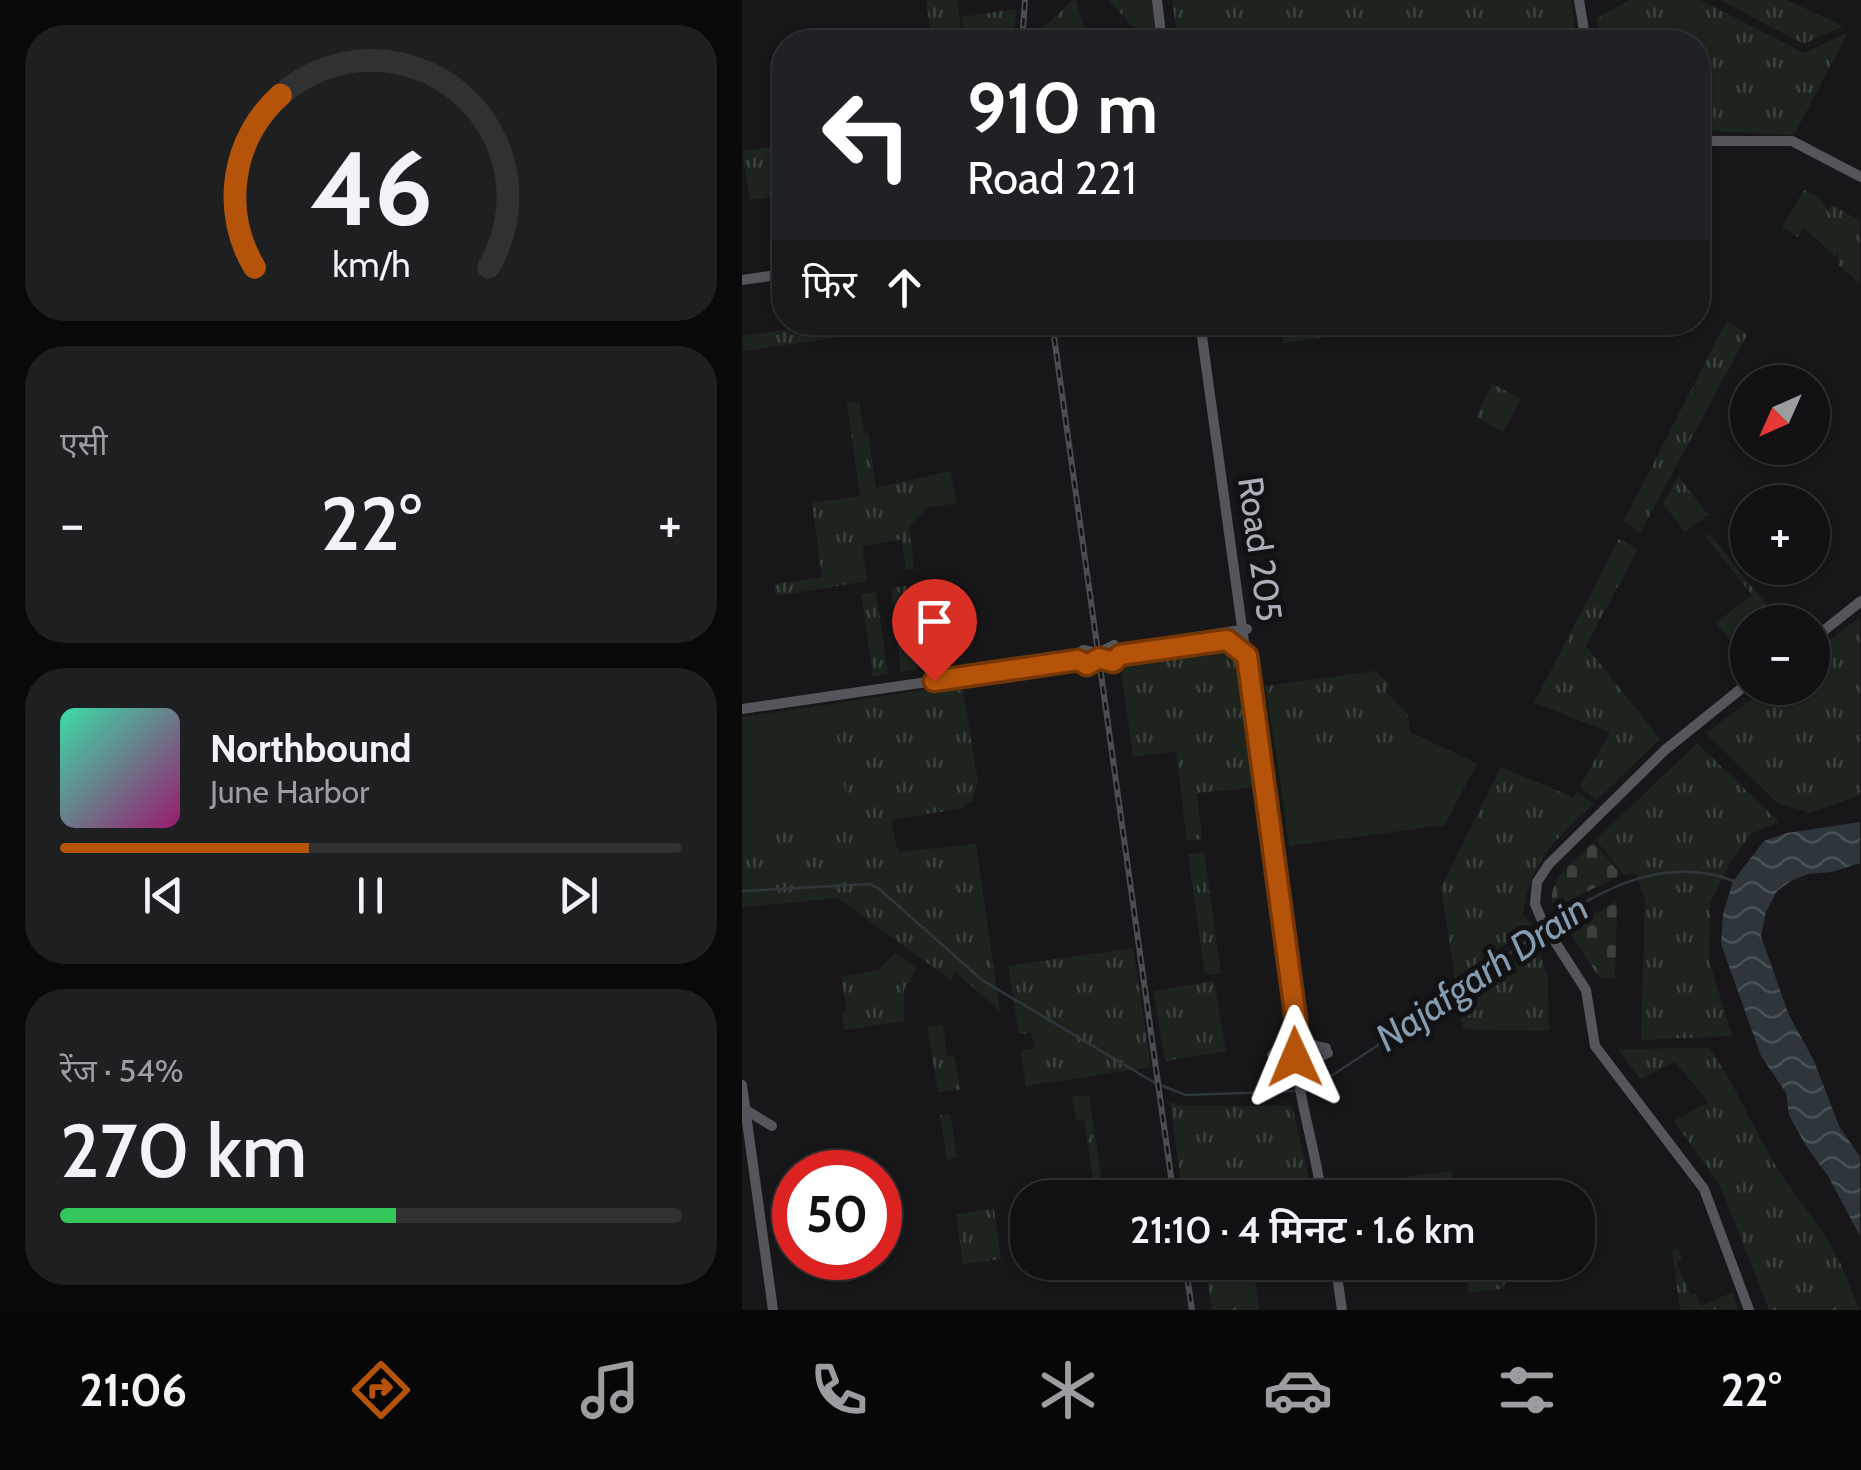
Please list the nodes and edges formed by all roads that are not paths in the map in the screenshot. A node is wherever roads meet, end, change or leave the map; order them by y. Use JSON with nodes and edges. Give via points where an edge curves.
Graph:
{"nodes":[{"id":1,"x":1160,"y":0,"type":"edge"},
{"id":2,"x":1582,"y":0,"type":"edge"},
{"id":3,"x":1163,"y":30,"type":"edge"},
{"id":4,"x":1586,"y":30,"type":"edge"},
{"id":5,"x":1710,"y":145,"type":"edge"},
{"id":6,"x":1860,"y":181,"type":"edge"},
{"id":7,"x":772,"y":273,"type":"edge"},
{"id":8,"x":742,"y":277,"type":"edge"},
{"id":9,"x":1204,"y":335,"type":"edge"},
{"id":10,"x":1204,"y":335,"type":"edge"},
{"id":11,"x":1860,"y":598,"type":"edge"},
{"id":12,"x":1240,"y":611,"type":"junction"},
{"id":13,"x":1830,"y":619,"type":"edge"},
{"id":14,"x":1830,"y":624,"type":"edge"},
{"id":15,"x":1246,"y":633,"type":"junction"},
{"id":16,"x":1225,"y":637,"type":"junction"},
{"id":17,"x":1247,"y":656,"type":"junction"},
{"id":18,"x":1078,"y":659,"type":"junction"},
{"id":19,"x":1730,"y":703,"type":"edge"},
{"id":20,"x":742,"y":706,"type":"edge"},
{"id":21,"x":1554,"y":934,"type":"junction"},
{"id":22,"x":1296,"y":1020,"type":"junction"},
{"id":23,"x":1301,"y":1034,"type":"junction"},
{"id":24,"x":1299,"y":1076,"type":"junction"},
{"id":25,"x":742,"y":1085,"type":"edge"},
{"id":26,"x":745,"y":1110,"type":"junction"},
{"id":27,"x":742,"y":1124,"type":"edge"},
{"id":28,"x":746,"y":1150,"type":"edge"},
{"id":29,"x":1321,"y":1180,"type":"edge"},
{"id":30,"x":1336,"y":1280,"type":"edge"},
{"id":31,"x":771,"y":1310,"type":"edge"},
{"id":32,"x":1340,"y":1310,"type":"edge"},
{"id":33,"x":1752,"y":1310,"type":"edge"}],
"edges":[{"from":1,"to":3,"type":"main road"},
{"from":2,"to":4,"type":"main road"},
{"from":5,"to":6,"type":"main road","via":[[1790,148]]},
{"from":7,"to":8,"type":"main road"},
{"from":9,"to":12,"type":"main road","name":"Road 205"},
{"from":10,"to":15,"type":"main road","name":"Road 205"},
{"from":11,"to":13,"type":"main road"},
{"from":11,"to":14,"type":"main road"},
{"from":12,"to":15,"type":"main road","name":"Road 205"},
{"from":12,"to":16,"type":"main road"},
{"from":15,"to":16,"type":"main road"},
{"from":15,"to":17,"type":"main road","name":"Road 205"},
{"from":15,"to":23,"type":"main road","name":"Road 205"},
{"from":16,"to":17,"type":"main road"},
{"from":16,"to":18,"type":"main road","via":[[1120,652],[1111,645],[1082,650]]},
{"from":17,"to":22,"type":"main road","name":"Road 205"},
{"from":18,"to":20,"type":"main road","via":[[772,707]]},
{"from":18,"to":20,"type":"main road"},
{"from":19,"to":21,"type":"main road","via":[[1554,867],[1541,893]]},
{"from":21,"to":33,"type":"main road","via":[[1586,990],[1594,1046],[1708,1196]]},
{"from":21,"to":33,"type":"main road","via":[[1592,989],[1601,1046],[1710,1187]]},
{"from":22,"to":24,"type":"main road","name":"Road 205"},
{"from":22,"to":24,"type":"main road","via":[[1277,1057]]},
{"from":23,"to":24,"type":"main road","name":"Road 205"},
{"from":23,"to":24,"type":"main road","via":[[1327,1050],[1306,1062]]},
{"from":24,"to":29,"type":"main road","name":"Road 205"},
{"from":25,"to":26,"type":"main road"},
{"from":26,"to":28,"type":"main road"},
{"from":26,"to":28,"type":"main road","via":[[770,1129]]},
{"from":27,"to":28,"type":"main road"},
{"from":28,"to":31,"type":"main road"},
{"from":30,"to":32,"type":"main road"}]}
